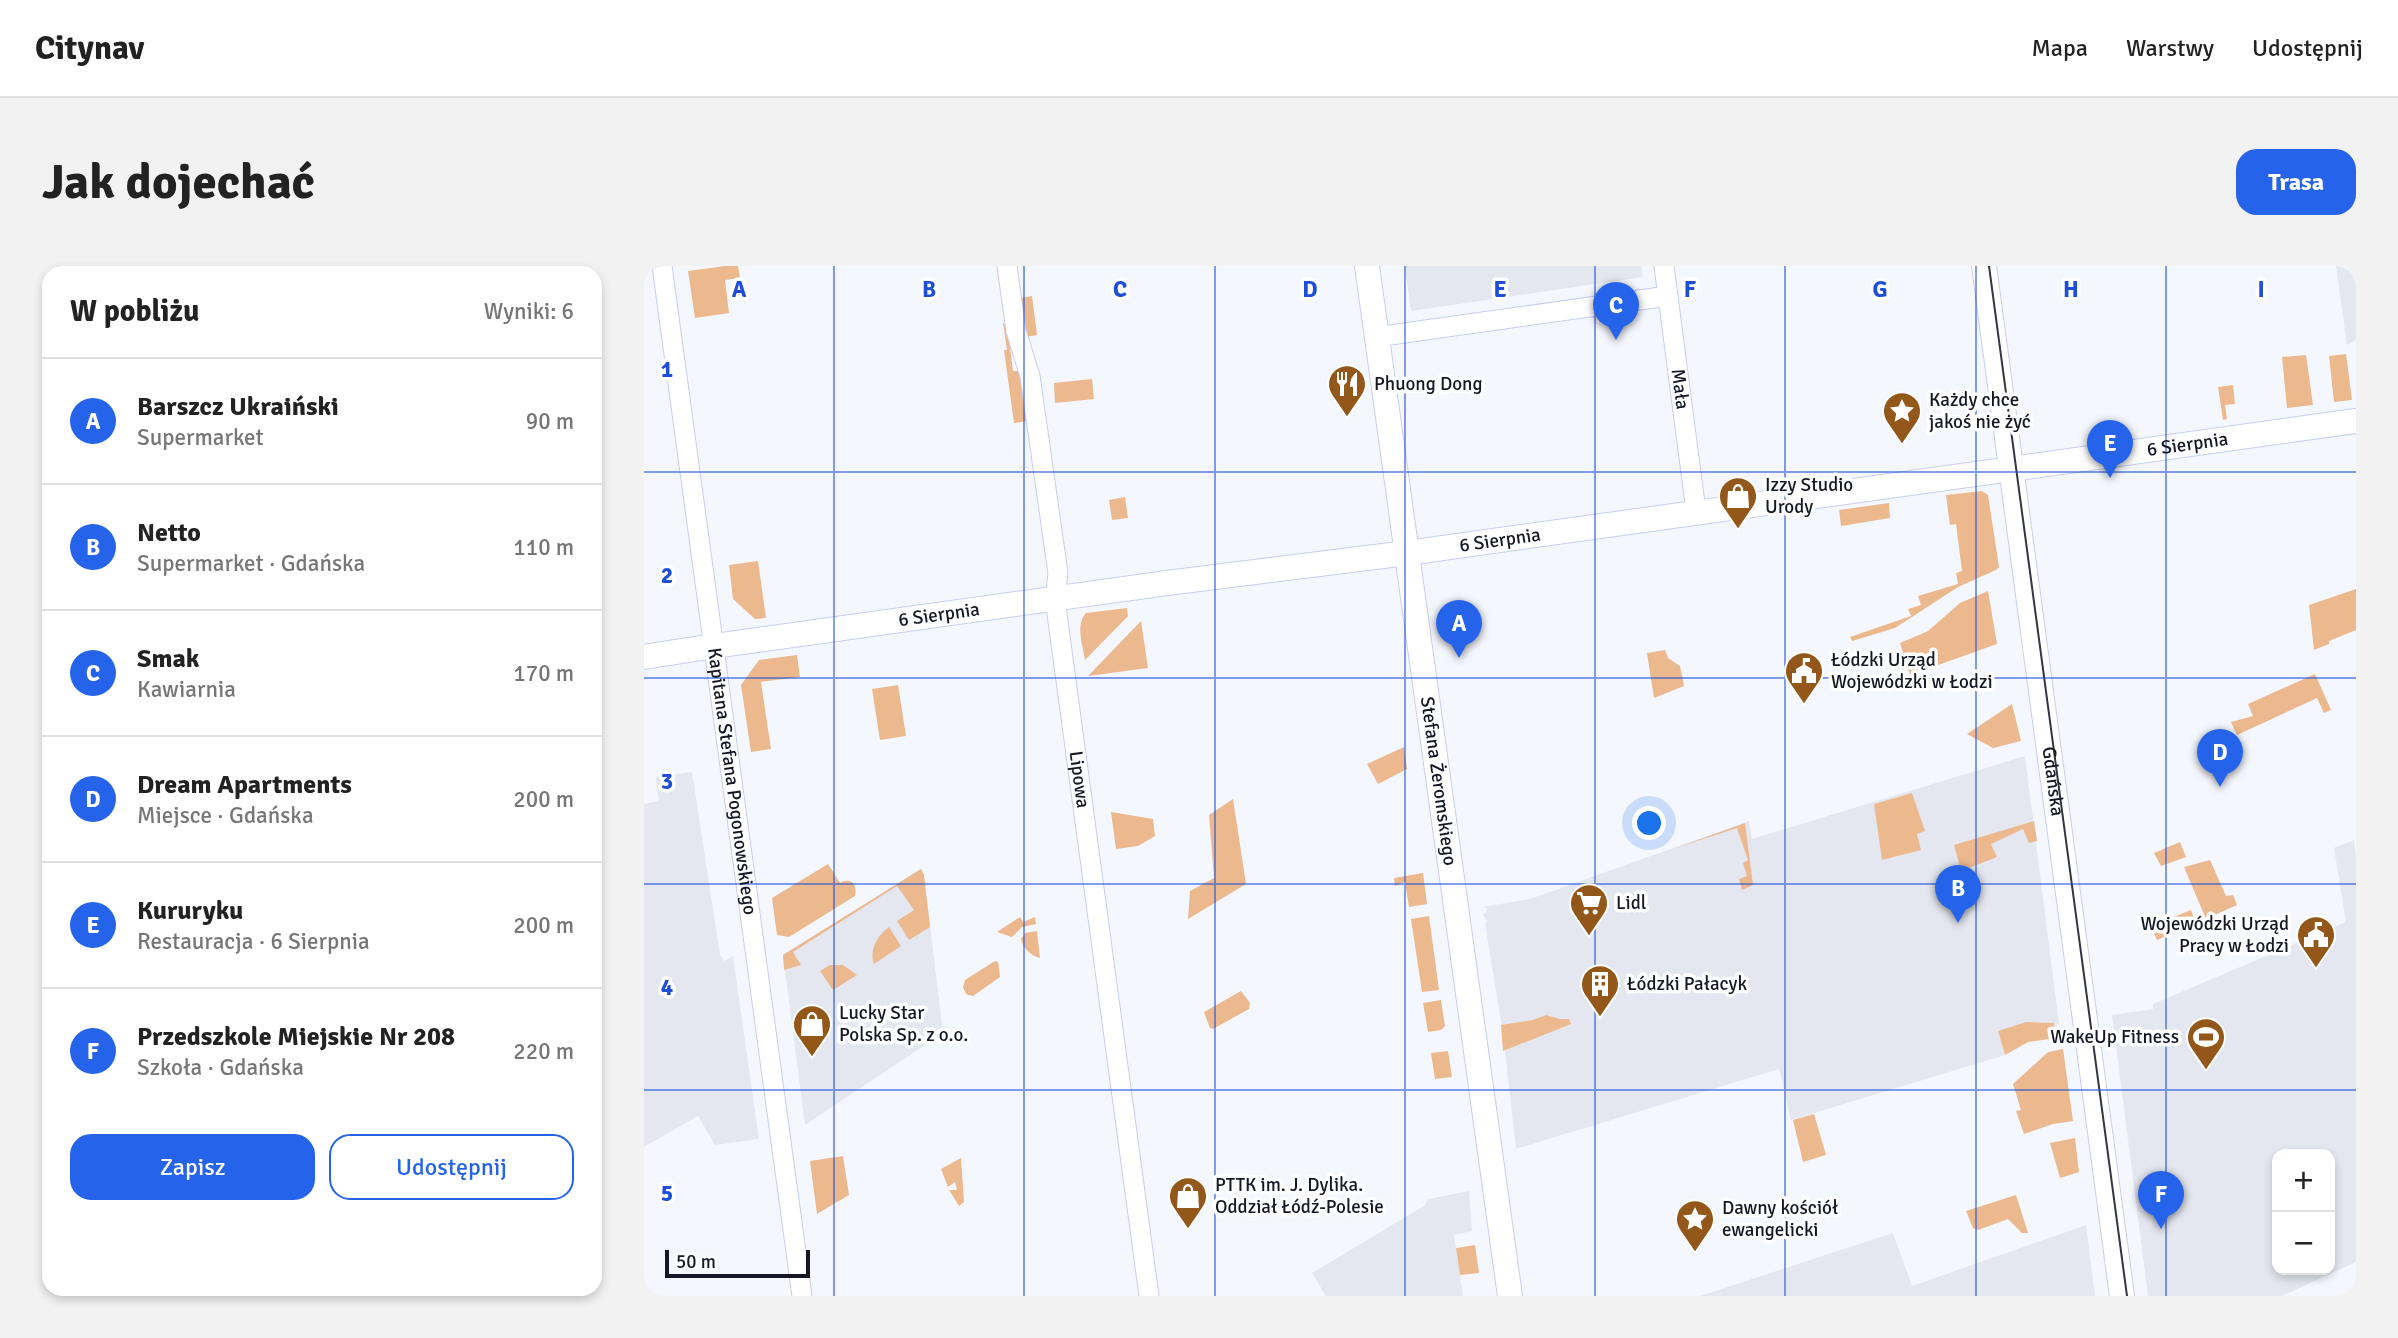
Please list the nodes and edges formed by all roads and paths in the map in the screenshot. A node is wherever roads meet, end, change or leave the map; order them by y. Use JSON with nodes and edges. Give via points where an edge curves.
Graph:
{"nodes":[{"id":1,"x":662,"y":266,"type":"edge"},
{"id":2,"x":1007,"y":266,"type":"edge"},
{"id":3,"x":1367,"y":266,"type":"edge"},
{"id":4,"x":1664,"y":266,"type":"edge"},
{"id":5,"x":1984,"y":266,"type":"edge"},
{"id":6,"x":1668,"y":296,"type":"junction"},
{"id":7,"x":1376,"y":337,"type":"junction"},
{"id":8,"x":2356,"y":421,"type":"edge"},
{"id":9,"x":2012,"y":468,"type":"junction"},
{"id":10,"x":1696,"y":511,"type":"junction"},
{"id":11,"x":1407,"y":553,"type":"junction"},
{"id":12,"x":1055,"y":599,"type":"junction"},
{"id":13,"x":714,"y":646,"type":"junction"},
{"id":14,"x":644,"y":657,"type":"edge"},
{"id":15,"x":802,"y":1296,"type":"edge"},
{"id":16,"x":1149,"y":1296,"type":"edge"},
{"id":17,"x":1510,"y":1296,"type":"edge"},
{"id":18,"x":2122,"y":1296,"type":"edge"}],
"edges":[{"from":1,"to":13,"type":"street","name":"Kapitana Stefana Pogonowskiego"},
{"from":2,"to":12,"type":"street","name":"Lipowa","via":[[1016,331],[1030,376],[1058,573]]},
{"from":3,"to":7,"type":"street","name":"Stefana Żeromskiego"},
{"from":4,"to":6,"type":"street","name":"Mała"},
{"from":5,"to":9,"type":"street","name":"Gdańska"},
{"from":6,"to":7,"type":"street"},
{"from":6,"to":10,"type":"street","name":"Mała"},
{"from":7,"to":11,"type":"street","name":"Stefana Żeromskiego"},
{"from":8,"to":9,"type":"street","name":"6 Sierpnia"},
{"from":9,"to":10,"type":"street","name":"6 Sierpnia"},
{"from":9,"to":18,"type":"street","name":"Gdańska"},
{"from":10,"to":11,"type":"street","name":"6 Sierpnia"},
{"from":11,"to":12,"type":"street","name":"6 Sierpnia"},
{"from":11,"to":17,"type":"street","name":"Stefana Żeromskiego"},
{"from":12,"to":13,"type":"street","name":"6 Sierpnia"},
{"from":12,"to":16,"type":"street","name":"Lipowa"},
{"from":13,"to":14,"type":"street","name":"6 Sierpnia"},
{"from":13,"to":15,"type":"street","name":"Kapitana Stefana Pogonowskiego"}]}
